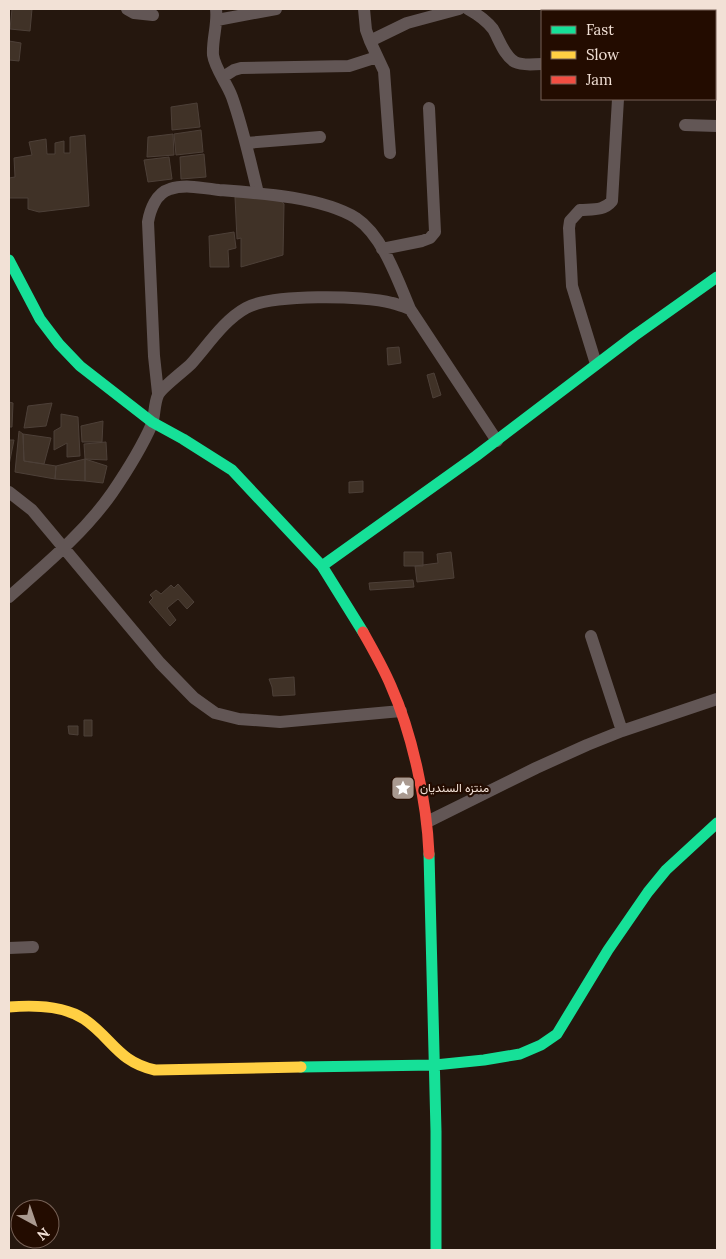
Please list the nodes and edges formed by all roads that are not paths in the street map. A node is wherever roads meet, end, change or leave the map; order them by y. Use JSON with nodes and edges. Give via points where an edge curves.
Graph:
{"nodes":[{"id":1,"x":126,"y":9,"type":"edge"},
{"id":2,"x":276,"y":9,"type":"edge"},
{"id":3,"x":364,"y":9,"type":"edge"},
{"id":4,"x":459,"y":9,"type":"edge"},
{"id":5,"x":468,"y":9,"type":"edge"},
{"id":6,"x":216,"y":14,"type":"edge"},
{"id":7,"x":153,"y":16,"type":"dead end"},
{"id":8,"x":370,"y":41,"type":"junction"},
{"id":9,"x":377,"y":57,"type":"junction"},
{"id":10,"x":541,"y":64,"type":"edge"},
{"id":11,"x":223,"y":77,"type":"junction"},
{"id":12,"x":618,"y":100,"type":"edge"},
{"id":13,"x":429,"y":108,"type":"dead end"},
{"id":14,"x":685,"y":125,"type":"dead end"},
{"id":15,"x":717,"y":126,"type":"edge"},
{"id":16,"x":320,"y":137,"type":"dead end"},
{"id":17,"x":246,"y":143,"type":"junction"},
{"id":18,"x":390,"y":153,"type":"dead end"},
{"id":19,"x":258,"y":193,"type":"junction"},
{"id":20,"x":382,"y":249,"type":"junction"},
{"id":21,"x":9,"y":260,"type":"edge"},
{"id":22,"x":717,"y":277,"type":"edge"},
{"id":23,"x":410,"y":310,"type":"junction"},
{"id":24,"x":596,"y":364,"type":"junction"},
{"id":25,"x":158,"y":393,"type":"junction"},
{"id":26,"x":152,"y":422,"type":"junction"},
{"id":27,"x":497,"y":441,"type":"junction"},
{"id":28,"x":9,"y":492,"type":"edge"},
{"id":29,"x":63,"y":548,"type":"junction"},
{"id":30,"x":322,"y":566,"type":"junction"},
{"id":31,"x":9,"y":597,"type":"edge"},
{"id":32,"x":591,"y":636,"type":"dead end"},
{"id":33,"x":717,"y":699,"type":"edge"},
{"id":34,"x":401,"y":710,"type":"junction"},
{"id":35,"x":622,"y":730,"type":"junction"},
{"id":36,"x":427,"y":822,"type":"junction"},
{"id":37,"x":717,"y":823,"type":"edge"},
{"id":38,"x":33,"y":947,"type":"dead end"},
{"id":39,"x":9,"y":948,"type":"edge"},
{"id":40,"x":9,"y":1007,"type":"edge"},
{"id":41,"x":435,"y":1065,"type":"junction"},
{"id":42,"x":436,"y":1250,"type":"edge"}],
"edges":[{"from":1,"to":7,"type":"street"},
{"from":2,"to":6,"type":"street"},
{"from":3,"to":8,"type":"street"},
{"from":4,"to":8,"type":"street","via":[[406,23]]},
{"from":5,"to":10,"type":"street","via":[[492,28],[510,59],[524,65]]},
{"from":6,"to":11,"type":"street","via":[[213,55]]},
{"from":8,"to":9,"type":"street"},
{"from":9,"to":11,"type":"street","via":[[349,66],[241,68]]},
{"from":9,"to":18,"type":"street","via":[[384,71]]},
{"from":11,"to":17,"type":"street"},
{"from":12,"to":24,"type":"street","via":[[612,201],[602,208],[580,210],[570,221],[569,228],[572,286]]},
{"from":13,"to":20,"type":"street","via":[[434,232],[422,241]]},
{"from":14,"to":15,"type":"street"},
{"from":16,"to":17,"type":"street"},
{"from":17,"to":19,"type":"street"},
{"from":19,"to":20,"type":"street","via":[[304,200],[344,212],[370,231]]},
{"from":19,"to":25,"type":"street","via":[[185,186],[168,189],[151,208],[148,232]]},
{"from":20,"to":23,"type":"street"},
{"from":21,"to":26,"type":"street","via":[[40,319],[59,344],[80,366]]},
{"from":22,"to":24,"type":"street"},
{"from":23,"to":25,"type":"street","via":[[392,302],[364,299],[317,297],[259,302],[233,317],[186,369]]},
{"from":23,"to":27,"type":"street"},
{"from":24,"to":27,"type":"street"},
{"from":25,"to":26,"type":"street"},
{"from":26,"to":29,"type":"street","via":[[135,459],[110,495]]},
{"from":26,"to":30,"type":"street","via":[[232,470]]},
{"from":27,"to":30,"type":"street"},
{"from":28,"to":29,"type":"street","via":[[32,510]]},
{"from":29,"to":31,"type":"street"},
{"from":29,"to":34,"type":"street","via":[[160,662],[194,698],[216,713],[238,720],[280,722]]},
{"from":30,"to":34,"type":"street","via":[[358,621]]},
{"from":32,"to":35,"type":"street"},
{"from":33,"to":35,"type":"street"},
{"from":34,"to":36,"type":"street"},
{"from":35,"to":36,"type":"street"},
{"from":36,"to":41,"type":"street"},
{"from":37,"to":41,"type":"street","via":[[666,870],[648,892],[557,1034],[542,1045],[520,1054]]},
{"from":38,"to":39,"type":"street"},
{"from":40,"to":41,"type":"street","via":[[55,1009],[83,1018],[124,1058],[149,1069]]},
{"from":41,"to":42,"type":"street"}]}
